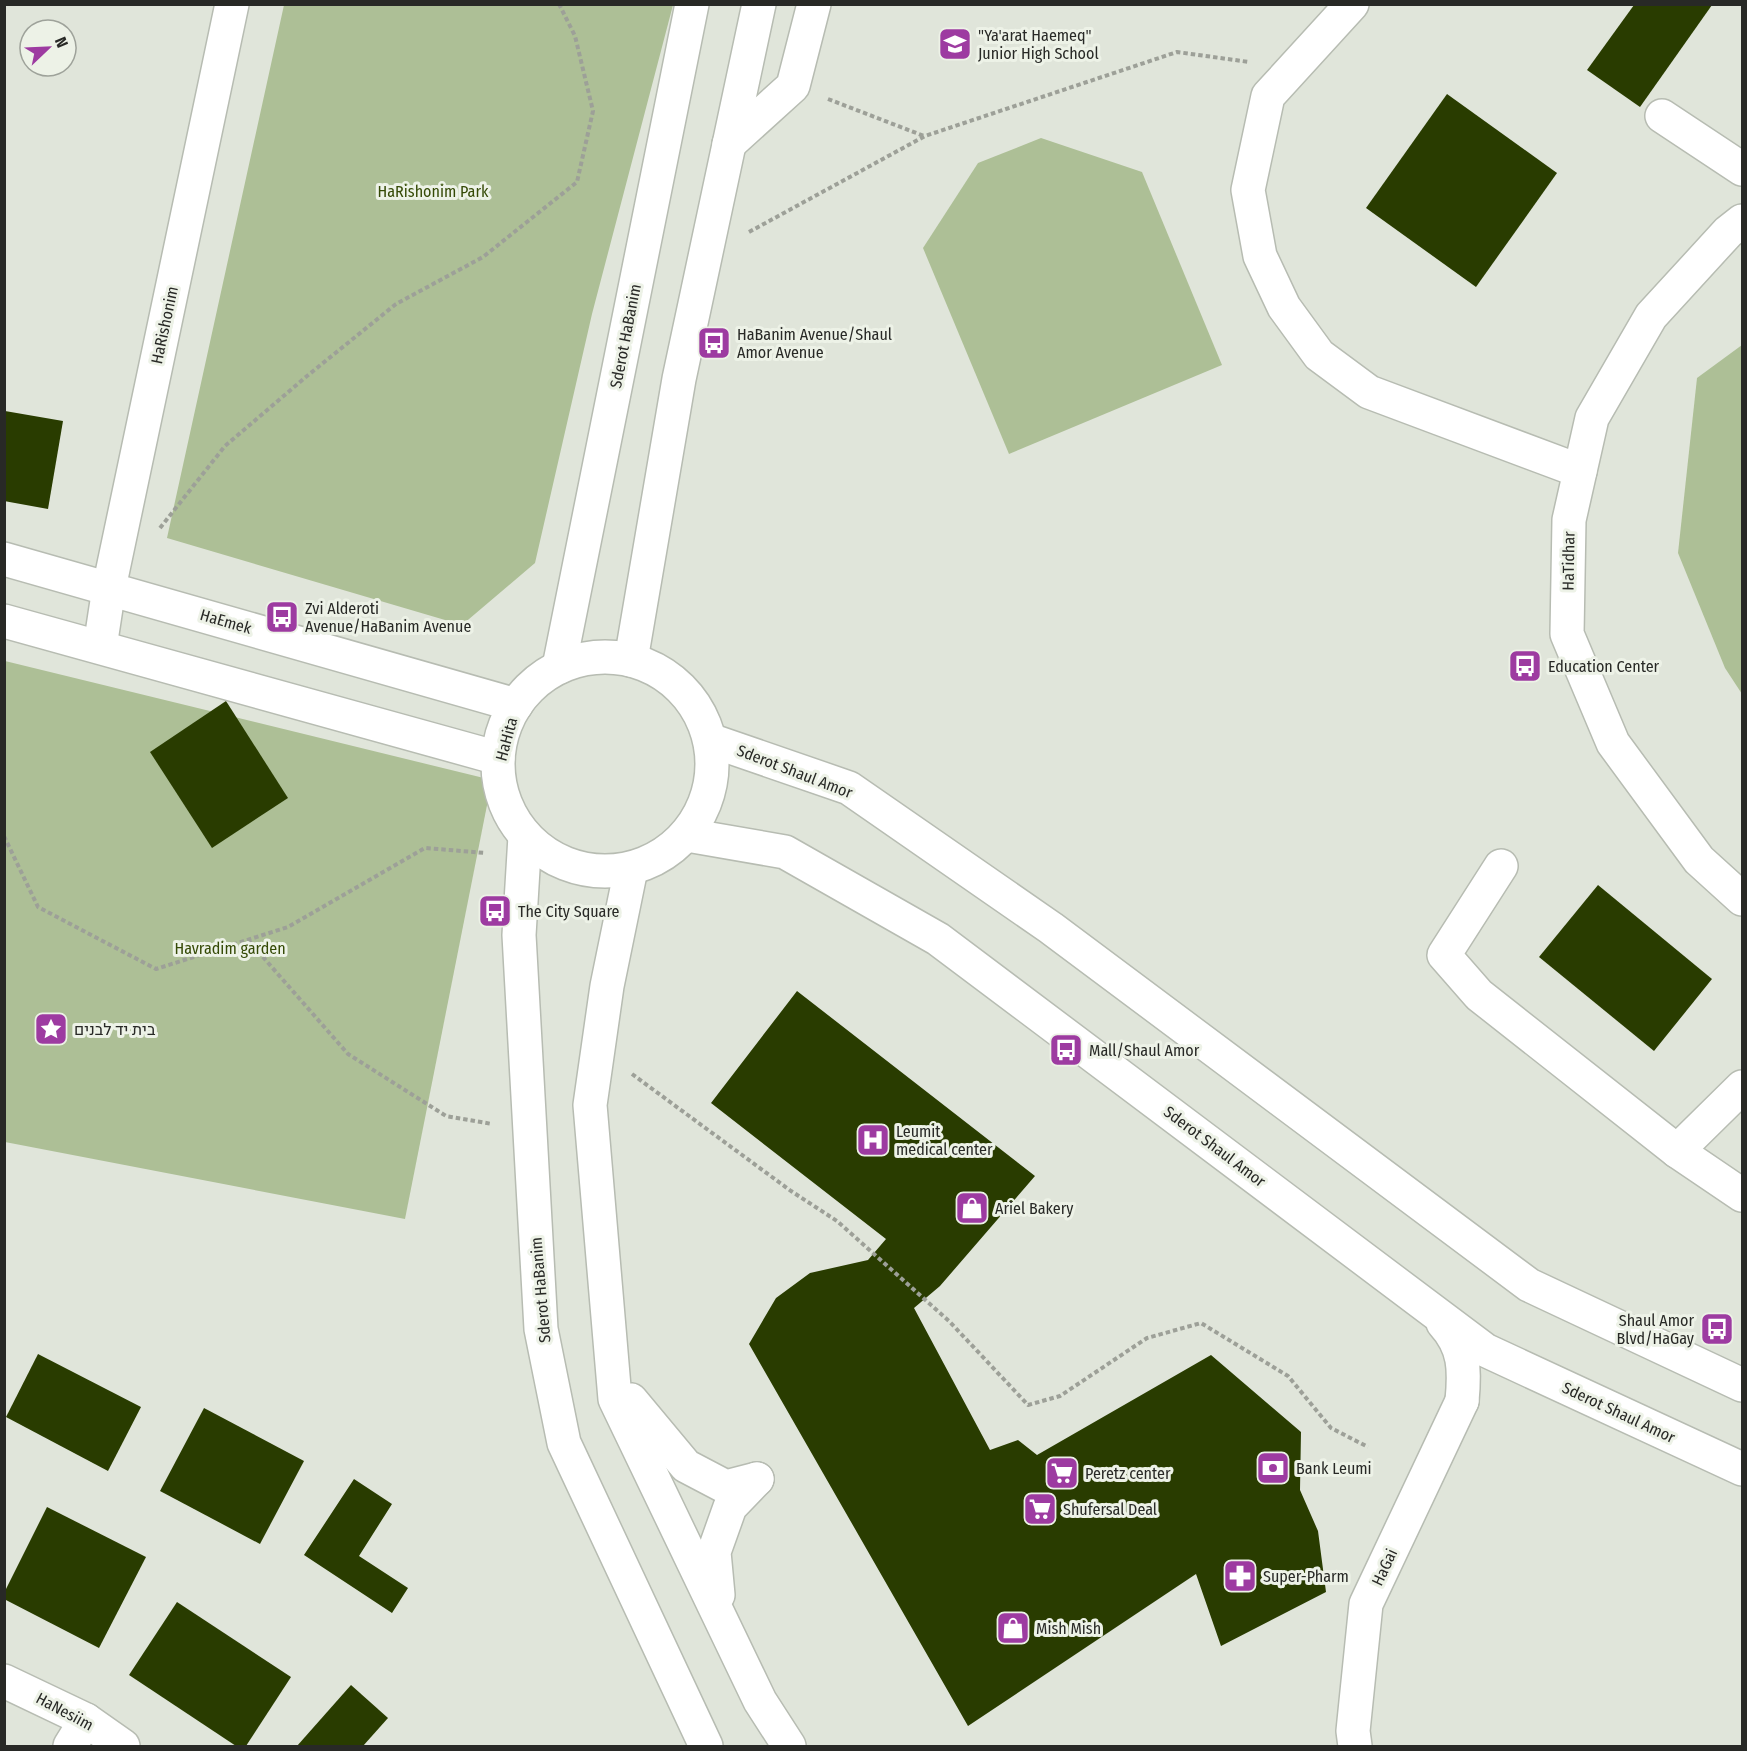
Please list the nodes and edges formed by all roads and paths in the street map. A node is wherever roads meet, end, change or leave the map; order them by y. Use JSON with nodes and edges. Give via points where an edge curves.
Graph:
{"nodes":[{"id":1,"x":232,"y":4,"type":"edge"},
{"id":2,"x":559,"y":4,"type":"edge"},
{"id":3,"x":692,"y":4,"type":"edge"},
{"id":4,"x":759,"y":4,"type":"edge"},
{"id":5,"x":814,"y":4,"type":"edge"},
{"id":6,"x":1352,"y":4,"type":"edge"},
{"id":7,"x":1294,"y":68,"type":"junction"},
{"id":8,"x":793,"y":86,"type":"junction"},
{"id":9,"x":1662,"y":116,"type":"dead end"},
{"id":10,"x":925,"y":136,"type":"junction"},
{"id":11,"x":729,"y":144,"type":"junction"},
{"id":12,"x":1743,"y":170,"type":"edge"},
{"id":13,"x":1743,"y":221,"type":"edge"},
{"id":14,"x":705,"y":255,"type":"junction"},
{"id":15,"x":1580,"y":471,"type":"junction"},
{"id":16,"x":158,"y":530,"type":"dead end"},
{"id":17,"x":4,"y":559,"type":"edge"},
{"id":18,"x":109,"y":588,"type":"junction"},
{"id":19,"x":4,"y":621,"type":"edge"},
{"id":20,"x":100,"y":647,"type":"junction"},
{"id":21,"x":631,"y":660,"type":"junction"},
{"id":22,"x":559,"y":667,"type":"junction"},
{"id":23,"x":516,"y":705,"type":"junction"},
{"id":24,"x":710,"y":740,"type":"junction"},
{"id":25,"x":498,"y":758,"type":"junction"},
{"id":26,"x":687,"y":834,"type":"junction"},
{"id":27,"x":4,"y":836,"type":"edge"},
{"id":28,"x":524,"y":846,"type":"junction"},
{"id":29,"x":1501,"y":866,"type":"dead end"},
{"id":30,"x":631,"y":869,"type":"junction"},
{"id":31,"x":1743,"y":898,"type":"edge"},
{"id":32,"x":248,"y":940,"type":"junction"},
{"id":33,"x":597,"y":1048,"type":"junction"},
{"id":34,"x":1743,"y":1087,"type":"edge"},
{"id":35,"x":530,"y":1130,"type":"junction"},
{"id":36,"x":1677,"y":1151,"type":"junction"},
{"id":37,"x":1743,"y":1195,"type":"edge"},
{"id":38,"x":1428,"y":1306,"type":"junction"},
{"id":39,"x":1527,"y":1369,"type":"junction"},
{"id":40,"x":613,"y":1377,"type":"junction"},
{"id":41,"x":1743,"y":1385,"type":"edge"},
{"id":42,"x":1462,"y":1401,"type":"junction"},
{"id":43,"x":1368,"y":1447,"type":"dead end"},
{"id":44,"x":1743,"y":1469,"type":"edge"},
{"id":45,"x":724,"y":1625,"type":"junction"},
{"id":46,"x":4,"y":1681,"type":"edge"},
{"id":47,"x":78,"y":1733,"type":"edge"},
{"id":48,"x":123,"y":1746,"type":"edge"},
{"id":49,"x":706,"y":1746,"type":"edge"},
{"id":50,"x":789,"y":1746,"type":"edge"},
{"id":51,"x":1355,"y":1746,"type":"edge"}],
"edges":[{"from":1,"to":18,"type":"street","name":"HaRishonim"},
{"from":2,"to":16,"type":"path","via":[[575,36],[593,111],[577,182],[483,257],[396,304],[307,376],[225,446]]},
{"from":3,"to":22,"type":"street","name":"Sderot HaBanim"},
{"from":4,"to":11,"type":"street"},
{"from":5,"to":8,"type":"street"},
{"from":6,"to":7,"type":"street"},
{"from":7,"to":10,"type":"path","via":[[1177,52]]},
{"from":7,"to":15,"type":"street","via":[[1269,96],[1248,190],[1260,256],[1284,307],[1319,355],[1369,392]]},
{"from":8,"to":10,"type":"path"},
{"from":8,"to":11,"type":"street"},
{"from":9,"to":12,"type":"street"},
{"from":10,"to":14,"type":"path"},
{"from":11,"to":14,"type":"street"},
{"from":13,"to":15,"type":"street","name":"HaTidhar","via":[[1728,232],[1652,316],[1592,418]]},
{"from":14,"to":21,"type":"street","via":[[679,379]]},
{"from":15,"to":31,"type":"street","name":"HaTidhar","via":[[1569,520],[1567,634],[1613,743],[1699,860]]},
{"from":17,"to":18,"type":"street","name":"HaEmek"},
{"from":18,"to":20,"type":"street","name":"HaRishonim"},
{"from":18,"to":23,"type":"street","name":"HaEmek"},
{"from":19,"to":20,"type":"street"},
{"from":20,"to":25,"type":"street"},
{"from":21,"to":22,"type":"street","name":"HaHita","via":[[594,657]]},
{"from":21,"to":24,"type":"street","name":"HaHita","via":[[666,676],[694,704]]},
{"from":22,"to":23,"type":"street","name":"HaHita","via":[[535,683]]},
{"from":23,"to":25,"type":"street","name":"HaHita"},
{"from":24,"to":26,"type":"street","name":"HaHita","via":[[712,773],[704,806]]},
{"from":24,"to":41,"type":"street","name":"Sderot Shaul Amor","via":[[849,788],[1051,928],[1529,1286]]},
{"from":25,"to":28,"type":"street","name":"HaHita","via":[[500,785]]},
{"from":26,"to":30,"type":"street","name":"HaHita","via":[[662,857]]},
{"from":26,"to":38,"type":"street","name":"Sderot Shaul Amor","via":[[785,852],[938,939]]},
{"from":27,"to":32,"type":"path","via":[[38,907],[156,969]]},
{"from":28,"to":30,"type":"street","name":"HaHita","via":[[592,871]]},
{"from":28,"to":32,"type":"path","via":[[425,848],[288,927]]},
{"from":28,"to":35,"type":"street","name":"Sderot HaBanim","via":[[519,934]]},
{"from":29,"to":36,"type":"street","via":[[1443,955],[1479,994]]},
{"from":30,"to":33,"type":"street"},
{"from":32,"to":35,"type":"path","via":[[348,1054],[446,1116]]},
{"from":33,"to":40,"type":"street","via":[[590,1105]]},
{"from":33,"to":43,"type":"path","via":[[837,1221],[949,1321],[1028,1405],[1060,1396],[1147,1338],[1200,1323],[1288,1376],[1331,1428]]},
{"from":34,"to":36,"type":"street"},
{"from":35,"to":49,"type":"street","name":"Sderot HaBanim","via":[[541,1329],[564,1443]]},
{"from":36,"to":37,"type":"street"},
{"from":38,"to":39,"type":"street","name":"Sderot Shaul Amor","via":[[1485,1350]]},
{"from":38,"to":42,"type":"street","via":[[1452,1332],[1461,1354],[1465,1369]]},
{"from":39,"to":42,"type":"street","via":[[1496,1369],[1479,1378]]},
{"from":39,"to":44,"type":"street","name":"Sderot Shaul Amor"},
{"from":40,"to":45,"type":"street","via":[[615,1399]]},
{"from":40,"to":45,"type":"street","via":[[686,1466],[726,1487],[757,1479],[730,1507],[714,1552]]},
{"from":42,"to":51,"type":"street","name":"HaGai","via":[[1366,1604],[1353,1731]]},
{"from":45,"to":50,"type":"street","via":[[760,1701]]},
{"from":46,"to":47,"type":"street","name":"HaNesiim"},
{"from":47,"to":48,"type":"street","name":"HaNesiim"}]}
